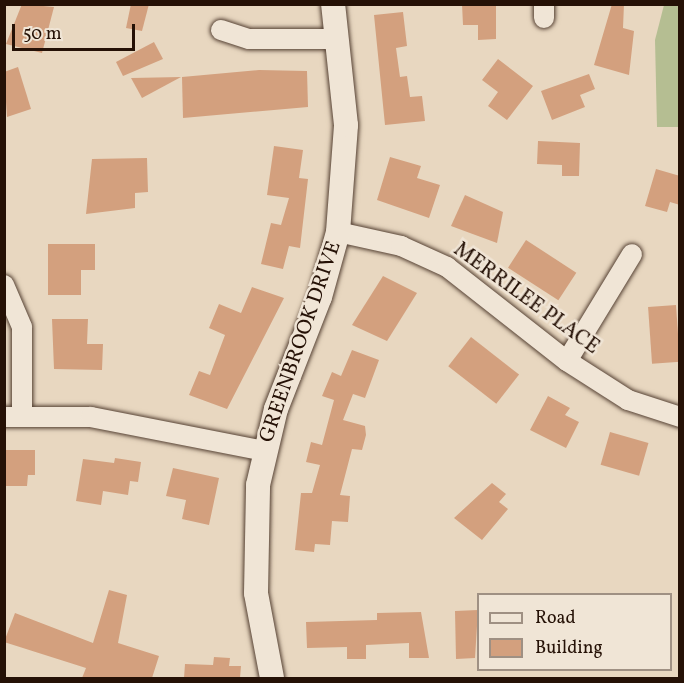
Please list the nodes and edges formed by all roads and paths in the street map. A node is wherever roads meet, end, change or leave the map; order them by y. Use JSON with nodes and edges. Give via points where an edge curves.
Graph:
{"nodes":[{"id":1,"x":333,"y":4,"type":"edge"},
{"id":2,"x":221,"y":30,"type":"dead end"},
{"id":3,"x":336,"y":39,"type":"junction"},
{"id":4,"x":338,"y":232,"type":"junction"},
{"id":5,"x":632,"y":255,"type":"dead end"},
{"id":6,"x":4,"y":285,"type":"edge"},
{"id":7,"x":567,"y":361,"type":"junction"},
{"id":8,"x":13,"y":416,"type":"edge"},
{"id":9,"x":680,"y":417,"type":"edge"},
{"id":10,"x":264,"y":452,"type":"junction"},
{"id":11,"x":272,"y":678,"type":"edge"}],
"edges":[{"from":1,"to":3,"type":"street","name":"GREENBROOK DRIVE"},
{"from":2,"to":3,"type":"street","via":[[249,39]]},
{"from":3,"to":4,"type":"street","name":"GREENBROOK DRIVE","via":[[346,125]]},
{"from":4,"to":7,"type":"street","name":"MERRILEE PLACE","via":[[400,246],[447,267]]},
{"from":4,"to":10,"type":"street","name":"GREENBROOK DRIVE"},
{"from":5,"to":7,"type":"street"},
{"from":6,"to":8,"type":"street","via":[[22,327]]},
{"from":7,"to":9,"type":"street","name":"MERRILEE PLACE","via":[[628,400]]},
{"from":8,"to":10,"type":"street","via":[[91,417]]},
{"from":10,"to":11,"type":"street","name":"GREENBROOK DRIVE","via":[[254,542],[256,593]]}]}
